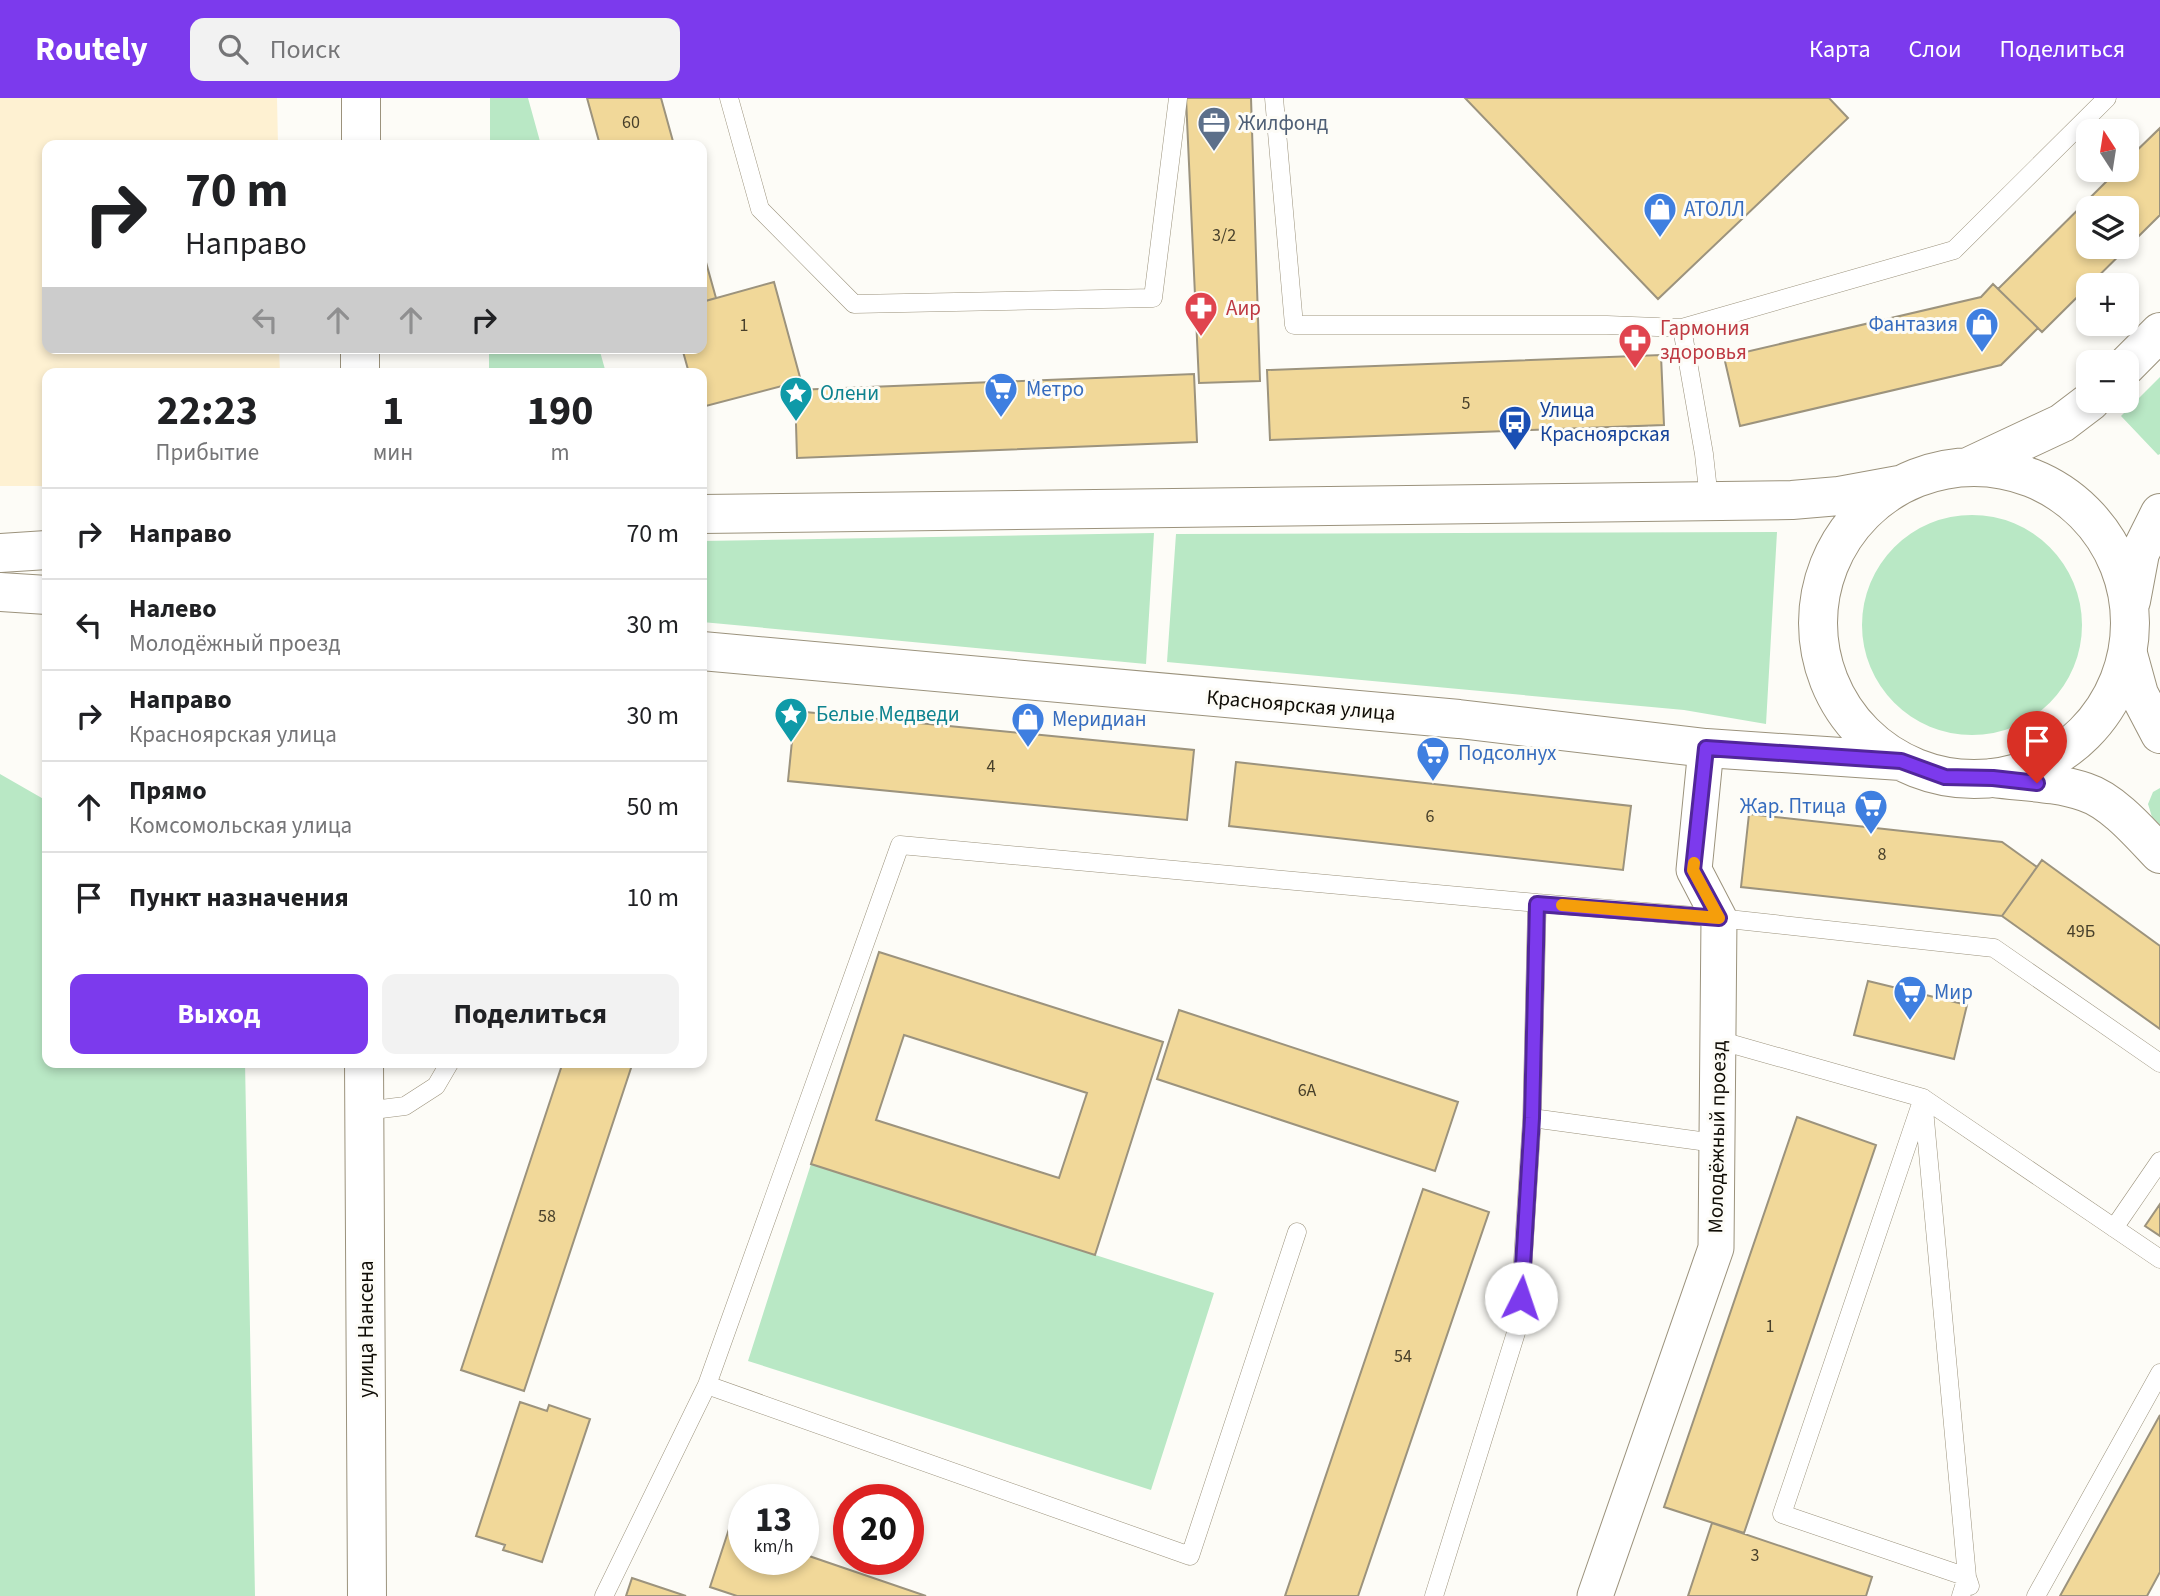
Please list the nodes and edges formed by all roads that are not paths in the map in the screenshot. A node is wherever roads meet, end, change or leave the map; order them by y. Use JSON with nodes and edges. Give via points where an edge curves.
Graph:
{"nodes":[{"id":1,"x":360,"y":98,"type":"edge"},
{"id":2,"x":729,"y":98,"type":"edge"},
{"id":3,"x":1178,"y":98,"type":"edge"},
{"id":4,"x":1274,"y":98,"type":"edge"},
{"id":5,"x":2107,"y":98,"type":"edge"},
{"id":6,"x":360,"y":140,"type":"edge"},
{"id":7,"x":1682,"y":328,"type":"junction"},
{"id":8,"x":2160,"y":332,"type":"edge"},
{"id":9,"x":2139,"y":353,"type":"edge"},
{"id":10,"x":2076,"y":412,"type":"edge"},
{"id":11,"x":1969,"y":466,"type":"junction"},
{"id":12,"x":1899,"y":485,"type":"junction"},
{"id":13,"x":1709,"y":500,"type":"junction"},
{"id":14,"x":2160,"y":513,"type":"edge"},
{"id":15,"x":707,"y":514,"type":"edge"},
{"id":16,"x":42,"y":550,"type":"edge"},
{"id":17,"x":0,"y":552,"type":"edge"},
{"id":18,"x":0,"y":592,"type":"edge"},
{"id":19,"x":42,"y":595,"type":"edge"},
{"id":20,"x":2130,"y":606,"type":"junction"},
{"id":21,"x":707,"y":652,"type":"edge"},
{"id":22,"x":2128,"y":654,"type":"junction"},
{"id":23,"x":2160,"y":734,"type":"edge"},
{"id":24,"x":1706,"y":748,"type":"junction"},
{"id":25,"x":1901,"y":761,"type":"junction"},
{"id":26,"x":1993,"y":778,"type":"junction"},
{"id":27,"x":2160,"y":854,"type":"edge"},
{"id":28,"x":1537,"y":904,"type":"junction"},
{"id":29,"x":1719,"y":918,"type":"junction"},
{"id":30,"x":1718,"y":1040,"type":"junction"},
{"id":31,"x":2160,"y":1063,"type":"edge"},
{"id":32,"x":364,"y":1068,"type":"edge"},
{"id":33,"x":446,"y":1068,"type":"edge"},
{"id":34,"x":1923,"y":1098,"type":"junction"},
{"id":35,"x":365,"y":1111,"type":"junction"},
{"id":36,"x":1532,"y":1118,"type":"junction"},
{"id":37,"x":1715,"y":1143,"type":"junction"},
{"id":38,"x":2160,"y":1161,"type":"edge"},
{"id":39,"x":2114,"y":1228,"type":"junction"},
{"id":40,"x":1297,"y":1232,"type":"dead end"},
{"id":41,"x":2160,"y":1259,"type":"edge"},
{"id":42,"x":2160,"y":1373,"type":"edge"},
{"id":43,"x":707,"y":1385,"type":"junction"},
{"id":44,"x":1968,"y":1577,"type":"junction"},
{"id":45,"x":367,"y":1596,"type":"edge"},
{"id":46,"x":604,"y":1596,"type":"edge"},
{"id":47,"x":1434,"y":1596,"type":"edge"},
{"id":48,"x":1595,"y":1596,"type":"edge"},
{"id":49,"x":1961,"y":1596,"type":"edge"},
{"id":50,"x":1974,"y":1596,"type":"edge"},
{"id":51,"x":2036,"y":1596,"type":"edge"}],
"edges":[{"from":1,"to":6,"type":"main road"},
{"from":2,"to":3,"type":"lane","via":[[760,209],[854,304],[1153,298]]},
{"from":4,"to":7,"type":"lane","via":[[1294,325]]},
{"from":5,"to":7,"type":"lane","via":[[1954,250]]},
{"from":7,"to":13,"type":"lane"},
{"from":8,"to":9,"type":"main road"},
{"from":10,"to":11,"type":"main road"},
{"from":11,"to":12,"type":"main road","name":"Красноярская улица","via":[[1933,471]]},
{"from":11,"to":20,"type":"main road","name":"Красноярская улица","via":[[2015,471],[2059,490],[2094,521],[2119,561]]},
{"from":12,"to":13,"type":"main road","name":"Красноярская улица","via":[[1804,499]]},
{"from":12,"to":25,"type":"main road","name":"Красноярская улица","via":[[1861,514],[1833,554],[1819,600],[1819,648],[1834,693],[1862,732]]},
{"from":13,"to":15,"type":"main road","name":"Красноярская улица"},
{"from":14,"to":20,"type":"main road","via":[[2140,553]]},
{"from":16,"to":17,"type":"main road"},
{"from":18,"to":19,"type":"main road"},
{"from":20,"to":22,"type":"main road","name":"Красноярская улица"},
{"from":21,"to":24,"type":"main road","name":"Красноярская улица","via":[[1459,719]]},
{"from":22,"to":23,"type":"main road","via":[[2139,694]]},
{"from":22,"to":26,"type":"main road","name":"Красноярская улица","via":[[2113,695],[2080,738],[2054,758]]},
{"from":24,"to":25,"type":"main road","name":"Красноярская улица"},
{"from":24,"to":29,"type":"street","name":"Молодёжный проезд","via":[[1693,870]]},
{"from":25,"to":26,"type":"main road","name":"Красноярская улица","via":[[1945,777]]},
{"from":26,"to":27,"type":"main road","via":[[2087,792],[2121,814]]},
{"from":28,"to":29,"type":"lane"},
{"from":28,"to":36,"type":"lane"},
{"from":28,"to":43,"type":"lane","via":[[900,845]]},
{"from":29,"to":30,"type":"street","name":"Молодёжный проезд"},
{"from":29,"to":31,"type":"lane","via":[[1994,948]]},
{"from":30,"to":34,"type":"lane"},
{"from":30,"to":37,"type":"street","name":"Молодёжный проезд"},
{"from":32,"to":35,"type":"main road","name":"улица Нансена"},
{"from":33,"to":35,"type":"lane","via":[[436,1086],[405,1106]]},
{"from":34,"to":39,"type":"lane"},
{"from":34,"to":44,"type":"lane"},
{"from":34,"to":44,"type":"lane","via":[[1782,1514]]},
{"from":35,"to":45,"type":"main road","name":"улица Нансена"},
{"from":36,"to":37,"type":"lane"},
{"from":36,"to":47,"type":"lane","via":[[1519,1323]]},
{"from":37,"to":48,"type":"street","name":"Молодёжный проезд","via":[[1716,1248]]},
{"from":38,"to":39,"type":"lane"},
{"from":39,"to":41,"type":"lane"},
{"from":40,"to":43,"type":"lane","via":[[1190,1556]]},
{"from":42,"to":51,"type":"lane"},
{"from":43,"to":46,"type":"lane"},
{"from":44,"to":49,"type":"lane"},
{"from":44,"to":50,"type":"lane"}]}
